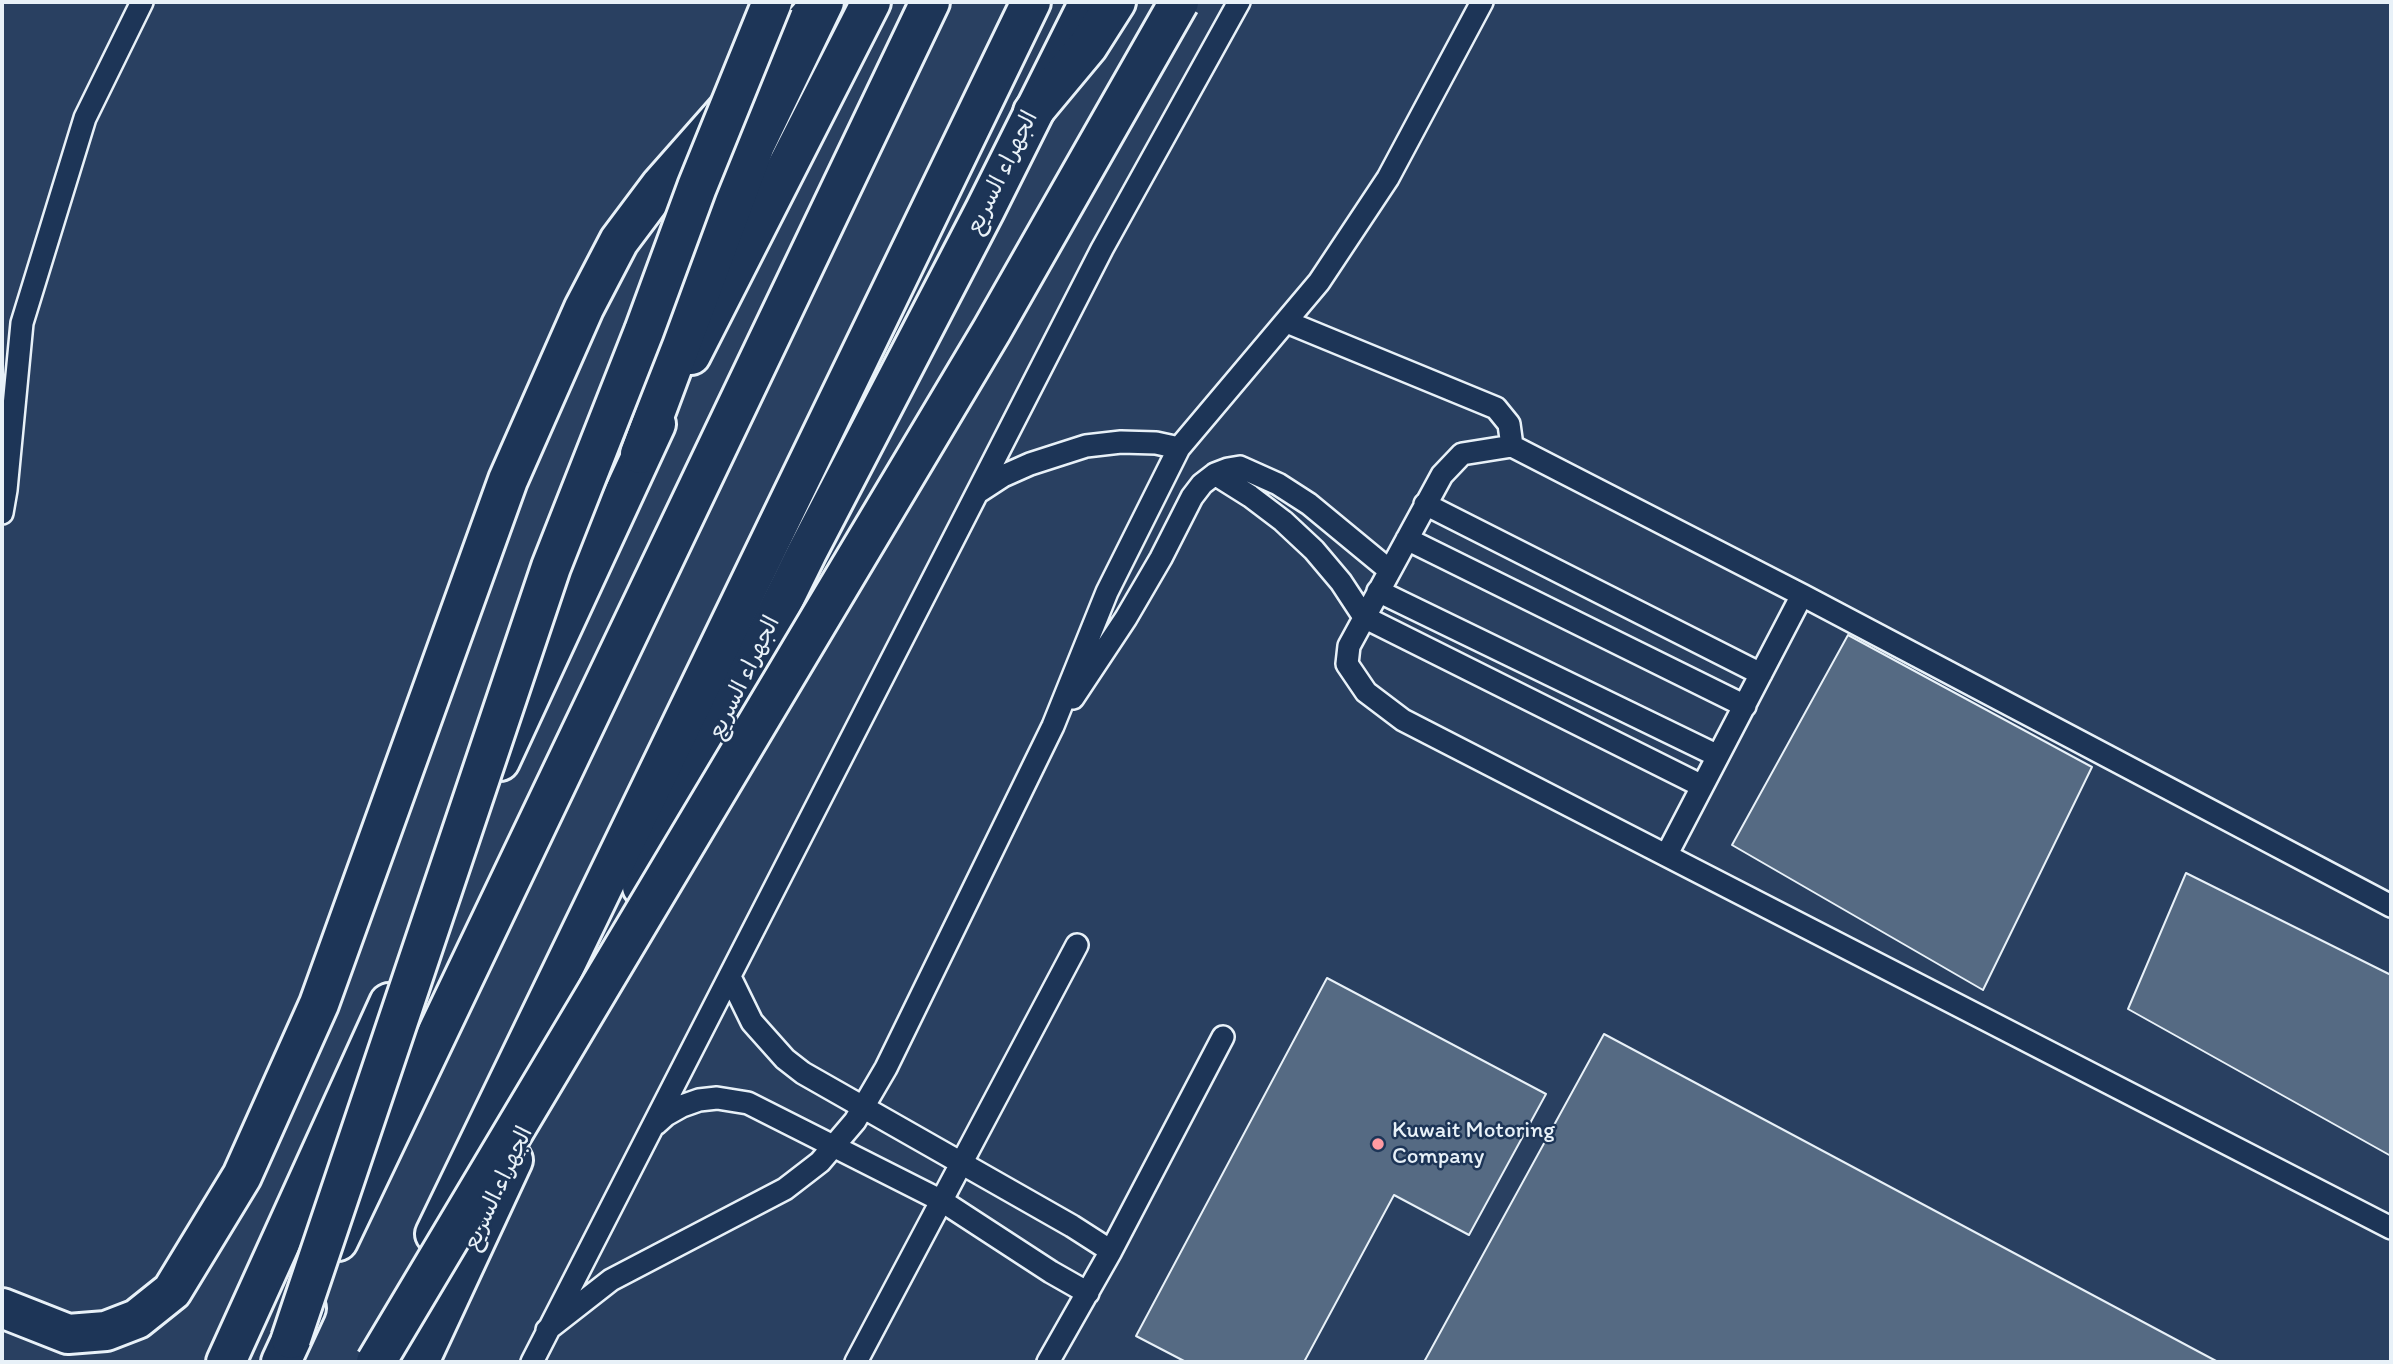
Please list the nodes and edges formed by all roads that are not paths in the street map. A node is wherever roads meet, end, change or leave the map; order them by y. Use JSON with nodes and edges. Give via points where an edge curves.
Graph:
{"nodes":[{"id":1,"x":142,"y":2,"type":"edge"},
{"id":2,"x":772,"y":2,"type":"edge"},
{"id":3,"x":824,"y":2,"type":"edge"},
{"id":4,"x":871,"y":2,"type":"edge"},
{"id":5,"x":930,"y":2,"type":"edge"},
{"id":6,"x":1031,"y":2,"type":"edge"},
{"id":7,"x":1089,"y":2,"type":"edge"},
{"id":8,"x":1116,"y":2,"type":"edge"},
{"id":9,"x":1179,"y":2,"type":"edge"},
{"id":10,"x":1239,"y":2,"type":"edge"},
{"id":11,"x":1482,"y":2,"type":"edge"},
{"id":12,"x":1033,"y":112,"type":"junction"},
{"id":13,"x":1287,"y":322,"type":"junction"},
{"id":14,"x":1512,"y":446,"type":"junction"},
{"id":15,"x":1179,"y":448,"type":"junction"},
{"id":16,"x":640,"y":454,"type":"junction"},
{"id":17,"x":1214,"y":474,"type":"junction"},
{"id":18,"x":979,"y":492,"type":"junction"},
{"id":19,"x":1425,"y":504,"type":"junction"},
{"id":20,"x":2,"y":513,"type":"edge"},
{"id":21,"x":1407,"y":539,"type":"junction"},
{"id":22,"x":1389,"y":570,"type":"junction"},
{"id":23,"x":1378,"y":591,"type":"junction"},
{"id":24,"x":1802,"y":595,"type":"junction"},
{"id":25,"x":1364,"y":617,"type":"junction"},
{"id":26,"x":1761,"y":674,"type":"junction"},
{"id":27,"x":1745,"y":706,"type":"junction"},
{"id":28,"x":1053,"y":726,"type":"junction"},
{"id":29,"x":1718,"y":756,"type":"junction"},
{"id":30,"x":1702,"y":786,"type":"junction"},
{"id":31,"x":1667,"y":854,"type":"junction"},
{"id":32,"x":2391,"y":906,"type":"edge"},
{"id":33,"x":1077,"y":945,"type":"dead end"},
{"id":34,"x":730,"y":977,"type":"junction"},
{"id":35,"x":1223,"y":1037,"type":"dead end"},
{"id":36,"x":864,"y":1108,"type":"junction"},
{"id":37,"x":652,"y":1128,"type":"junction"},
{"id":38,"x":835,"y":1146,"type":"junction"},
{"id":39,"x":962,"y":1163,"type":"junction"},
{"id":40,"x":942,"y":1201,"type":"junction"},
{"id":41,"x":2391,"y":1227,"type":"edge"},
{"id":42,"x":1111,"y":1251,"type":"junction"},
{"id":43,"x":1088,"y":1293,"type":"junction"},
{"id":44,"x":2,"y":1308,"type":"edge"},
{"id":45,"x":547,"y":1330,"type":"junction"},
{"id":46,"x":286,"y":1351,"type":"edge"},
{"id":47,"x":226,"y":1362,"type":"edge"},
{"id":48,"x":375,"y":1362,"type":"edge"},
{"id":49,"x":419,"y":1362,"type":"edge"},
{"id":50,"x":532,"y":1362,"type":"edge"},
{"id":51,"x":856,"y":1362,"type":"edge"},
{"id":52,"x":1048,"y":1362,"type":"edge"}],
"edges":[{"from":1,"to":20,"type":"lane","via":[[85,118],[22,323]]},
{"from":2,"to":46,"type":"main road","bridge":true,"via":[[551,567]]},
{"from":3,"to":16,"type":"main road","via":[[755,145]]},
{"from":3,"to":44,"type":"main road","via":[[661,185],[619,241],[584,308],[508,480],[319,1004],[242,1176],[172,1292],[137,1319],[106,1331],[68,1334]]},
{"from":4,"to":16,"type":"main road"},
{"from":5,"to":46,"type":"main road","bridge":true},
{"from":6,"to":48,"type":"main road","name":"الجهراء السريع","bridge":true},
{"from":7,"to":12,"type":"main road","name":"الجهراء السريع"},
{"from":8,"to":12,"type":"main road","via":[[1088,46]]},
{"from":9,"to":48,"type":"main road","bridge":true,"via":[[992,330]]},
{"from":10,"to":18,"type":"lane","via":[[1102,249]]},
{"from":11,"to":13,"type":"lane","via":[[1388,178]]},
{"from":12,"to":49,"type":"main road","name":"الجهراء السريع","via":[[807,552],[595,983]]},
{"from":13,"to":14,"type":"lane","via":[[1496,408],[1509,424]]},
{"from":13,"to":15,"type":"lane"},
{"from":14,"to":19,"type":"lane","via":[[1462,454],[1442,475]]},
{"from":14,"to":24,"type":"lane"},
{"from":15,"to":18,"type":"lane","via":[[1121,442],[1086,446],[1030,464]]},
{"from":15,"to":28,"type":"lane","via":[[1107,592]]},
{"from":16,"to":47,"type":"main road"},
{"from":17,"to":22,"type":"lane","via":[[1241,467],[1278,484]]},
{"from":17,"to":25,"type":"lane","via":[[1283,521],[1314,550]]},
{"from":17,"to":28,"type":"lane","via":[[1192,497],[1126,618]]},
{"from":18,"to":34,"type":"lane"},
{"from":19,"to":21,"type":"lane"},
{"from":19,"to":26,"type":"lane"},
{"from":21,"to":22,"type":"lane"},
{"from":21,"to":27,"type":"lane"},
{"from":22,"to":23,"type":"lane"},
{"from":23,"to":25,"type":"lane"},
{"from":23,"to":29,"type":"lane"},
{"from":24,"to":26,"type":"lane"},
{"from":24,"to":32,"type":"lane"},
{"from":25,"to":30,"type":"lane"},
{"from":25,"to":31,"type":"lane","via":[[1349,646],[1348,664],[1366,692],[1403,720]]},
{"from":26,"to":27,"type":"lane"},
{"from":27,"to":29,"type":"lane"},
{"from":28,"to":36,"type":"lane"},
{"from":29,"to":30,"type":"lane"},
{"from":30,"to":31,"type":"lane"},
{"from":31,"to":41,"type":"lane"},
{"from":33,"to":39,"type":"lane"},
{"from":34,"to":36,"type":"lane","via":[[752,1022],[785,1059]]},
{"from":34,"to":37,"type":"lane"},
{"from":35,"to":42,"type":"lane"},
{"from":36,"to":38,"type":"lane"},
{"from":36,"to":39,"type":"lane"},
{"from":37,"to":38,"type":"lane","via":[[682,1106],[699,1100],[733,1099]]},
{"from":37,"to":45,"type":"lane"},
{"from":38,"to":40,"type":"lane"},
{"from":38,"to":45,"type":"lane","via":[[785,1189],[611,1280]]},
{"from":39,"to":40,"type":"lane"},
{"from":39,"to":42,"type":"lane"},
{"from":40,"to":43,"type":"lane"},
{"from":40,"to":51,"type":"lane"},
{"from":42,"to":43,"type":"lane"},
{"from":43,"to":52,"type":"lane"},
{"from":45,"to":50,"type":"lane"}]}
